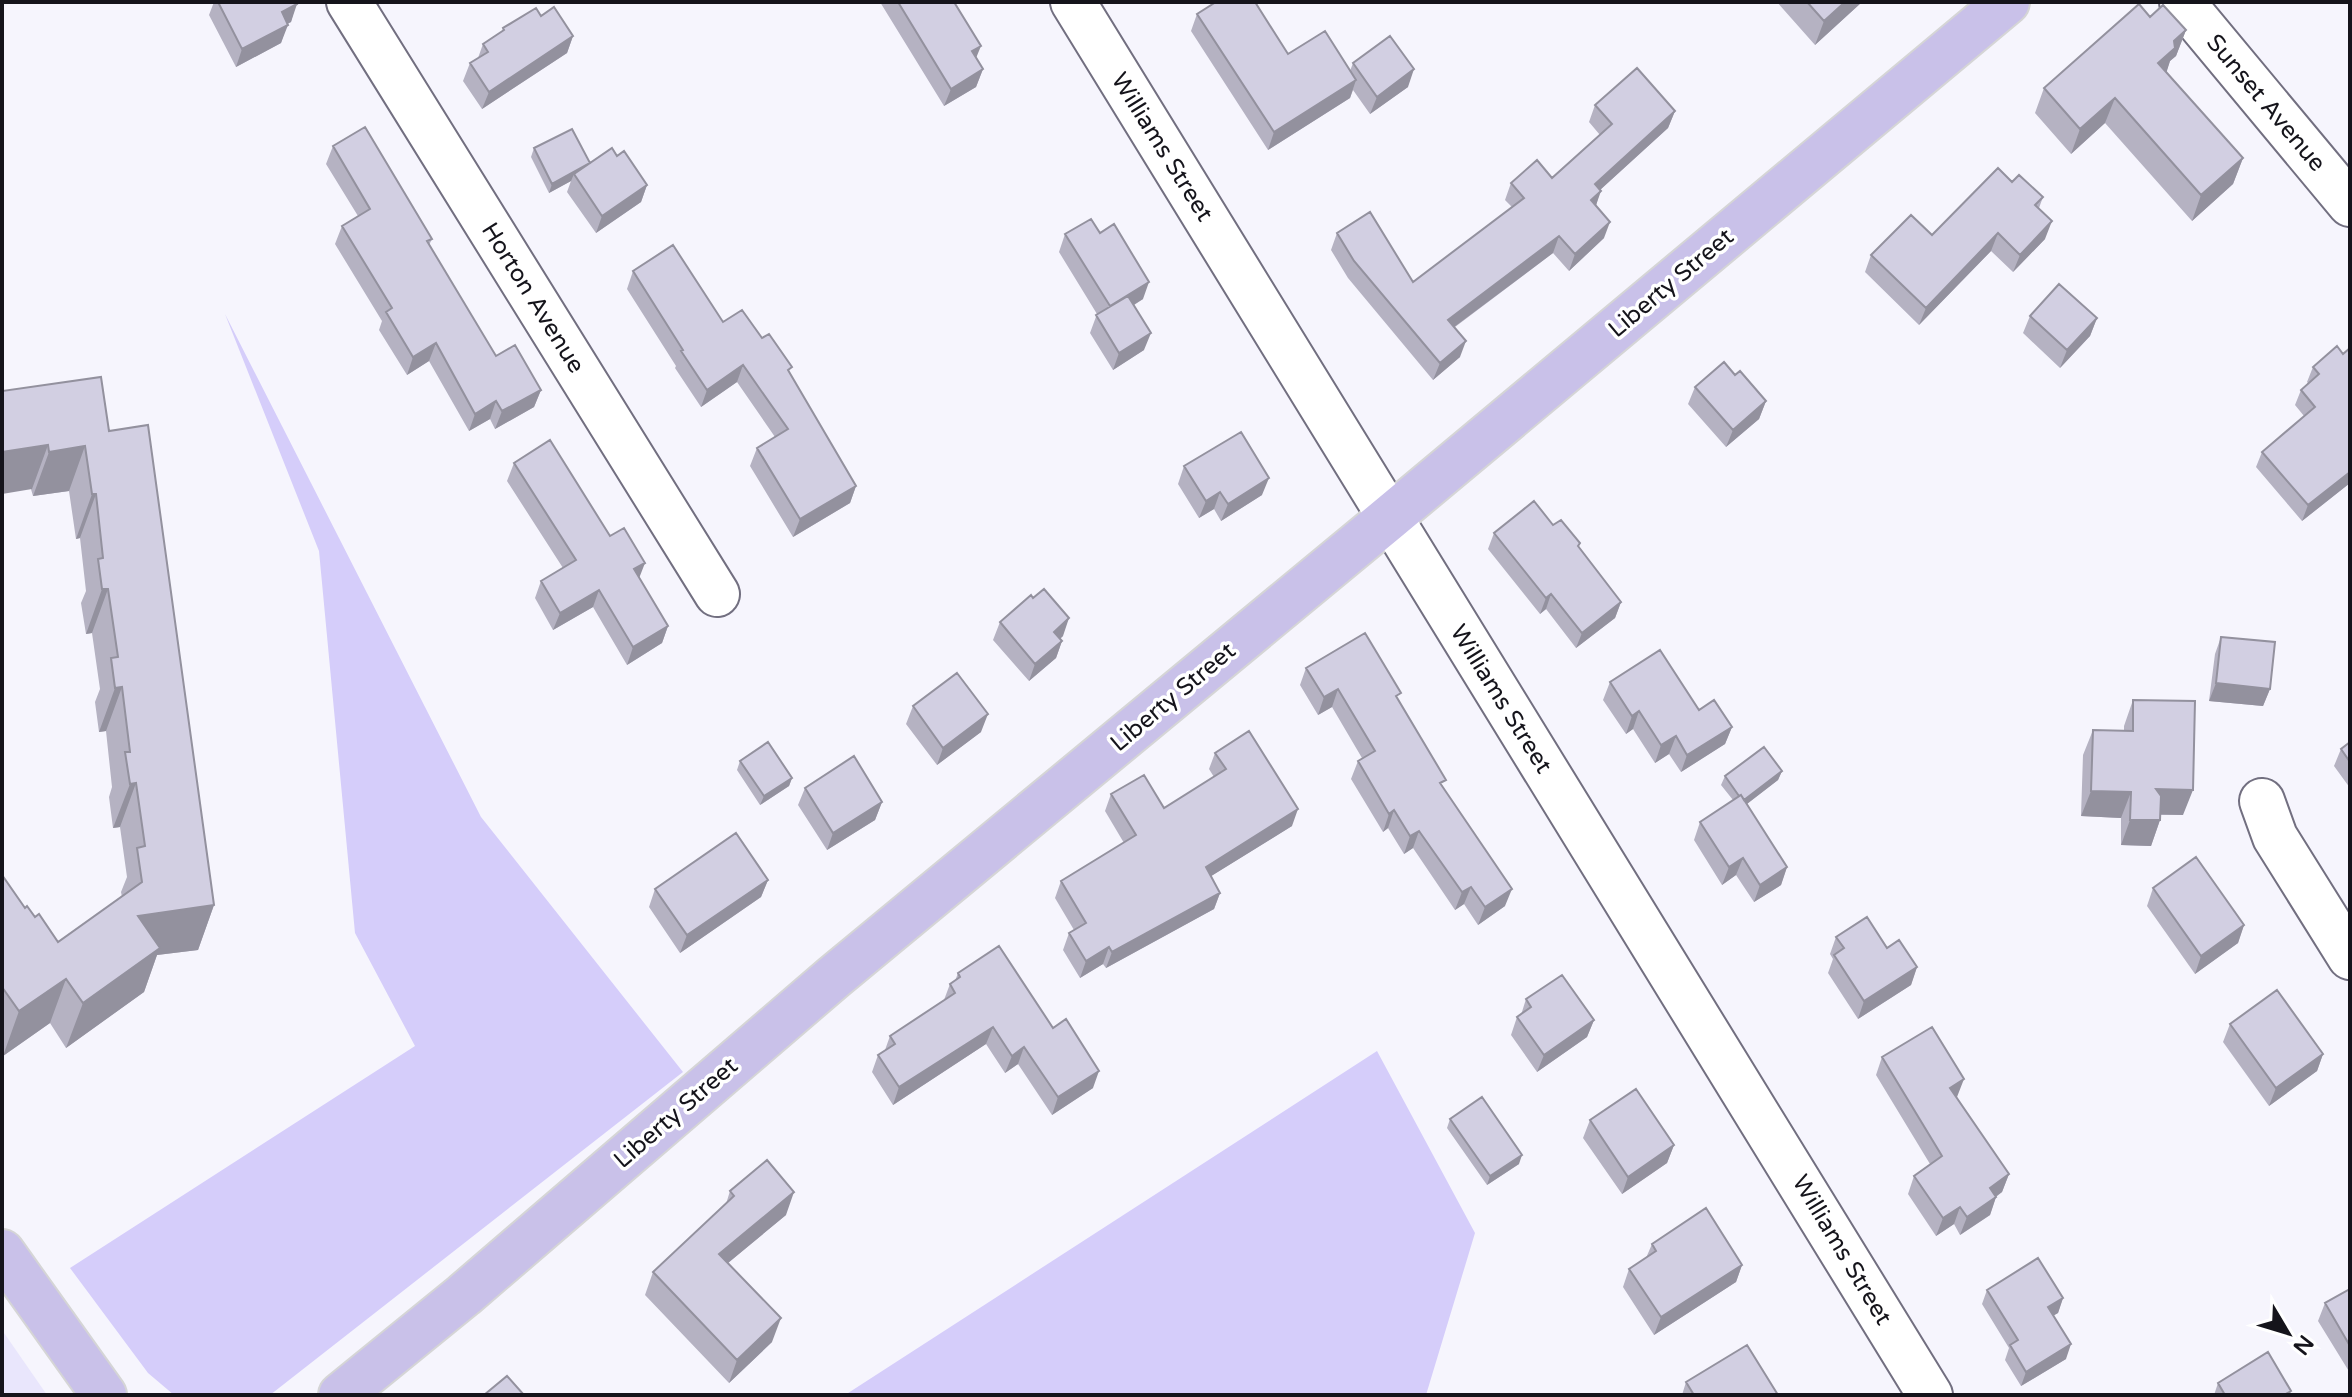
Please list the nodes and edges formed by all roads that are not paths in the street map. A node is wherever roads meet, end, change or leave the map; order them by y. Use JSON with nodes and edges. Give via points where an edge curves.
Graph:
{"nodes":[{"id":1,"x":349,"y":2,"type":"edge"},
{"id":2,"x":1073,"y":2,"type":"edge"},
{"id":3,"x":2007,"y":2,"type":"edge"},
{"id":4,"x":2182,"y":2,"type":"edge"},
{"id":5,"x":2350,"y":204,"type":"edge"},
{"id":6,"x":1389,"y":518,"type":"junction"},
{"id":7,"x":717,"y":594,"type":"dead end"},
{"id":8,"x":2262,"y":801,"type":"dead end"},
{"id":9,"x":2350,"y":957,"type":"edge"},
{"id":10,"x":2,"y":1252,"type":"edge"},
{"id":11,"x":104,"y":1395,"type":"edge"},
{"id":12,"x":341,"y":1395,"type":"edge"},
{"id":13,"x":1930,"y":1395,"type":"edge"}],
"edges":[{"from":1,"to":7,"type":"street","name":"Horton Avenue"},
{"from":2,"to":6,"type":"street","name":"Williams Street"},
{"from":3,"to":6,"type":"main road","name":"Liberty Street"},
{"from":4,"to":5,"type":"street","name":"Sunset Avenue"},
{"from":6,"to":12,"type":"main road","name":"Liberty Street","via":[[834,977]]},
{"from":6,"to":13,"type":"street","name":"Williams Street"},
{"from":8,"to":9,"type":"street","via":[[2275,837]]},
{"from":10,"to":11,"type":"main road"}]}
